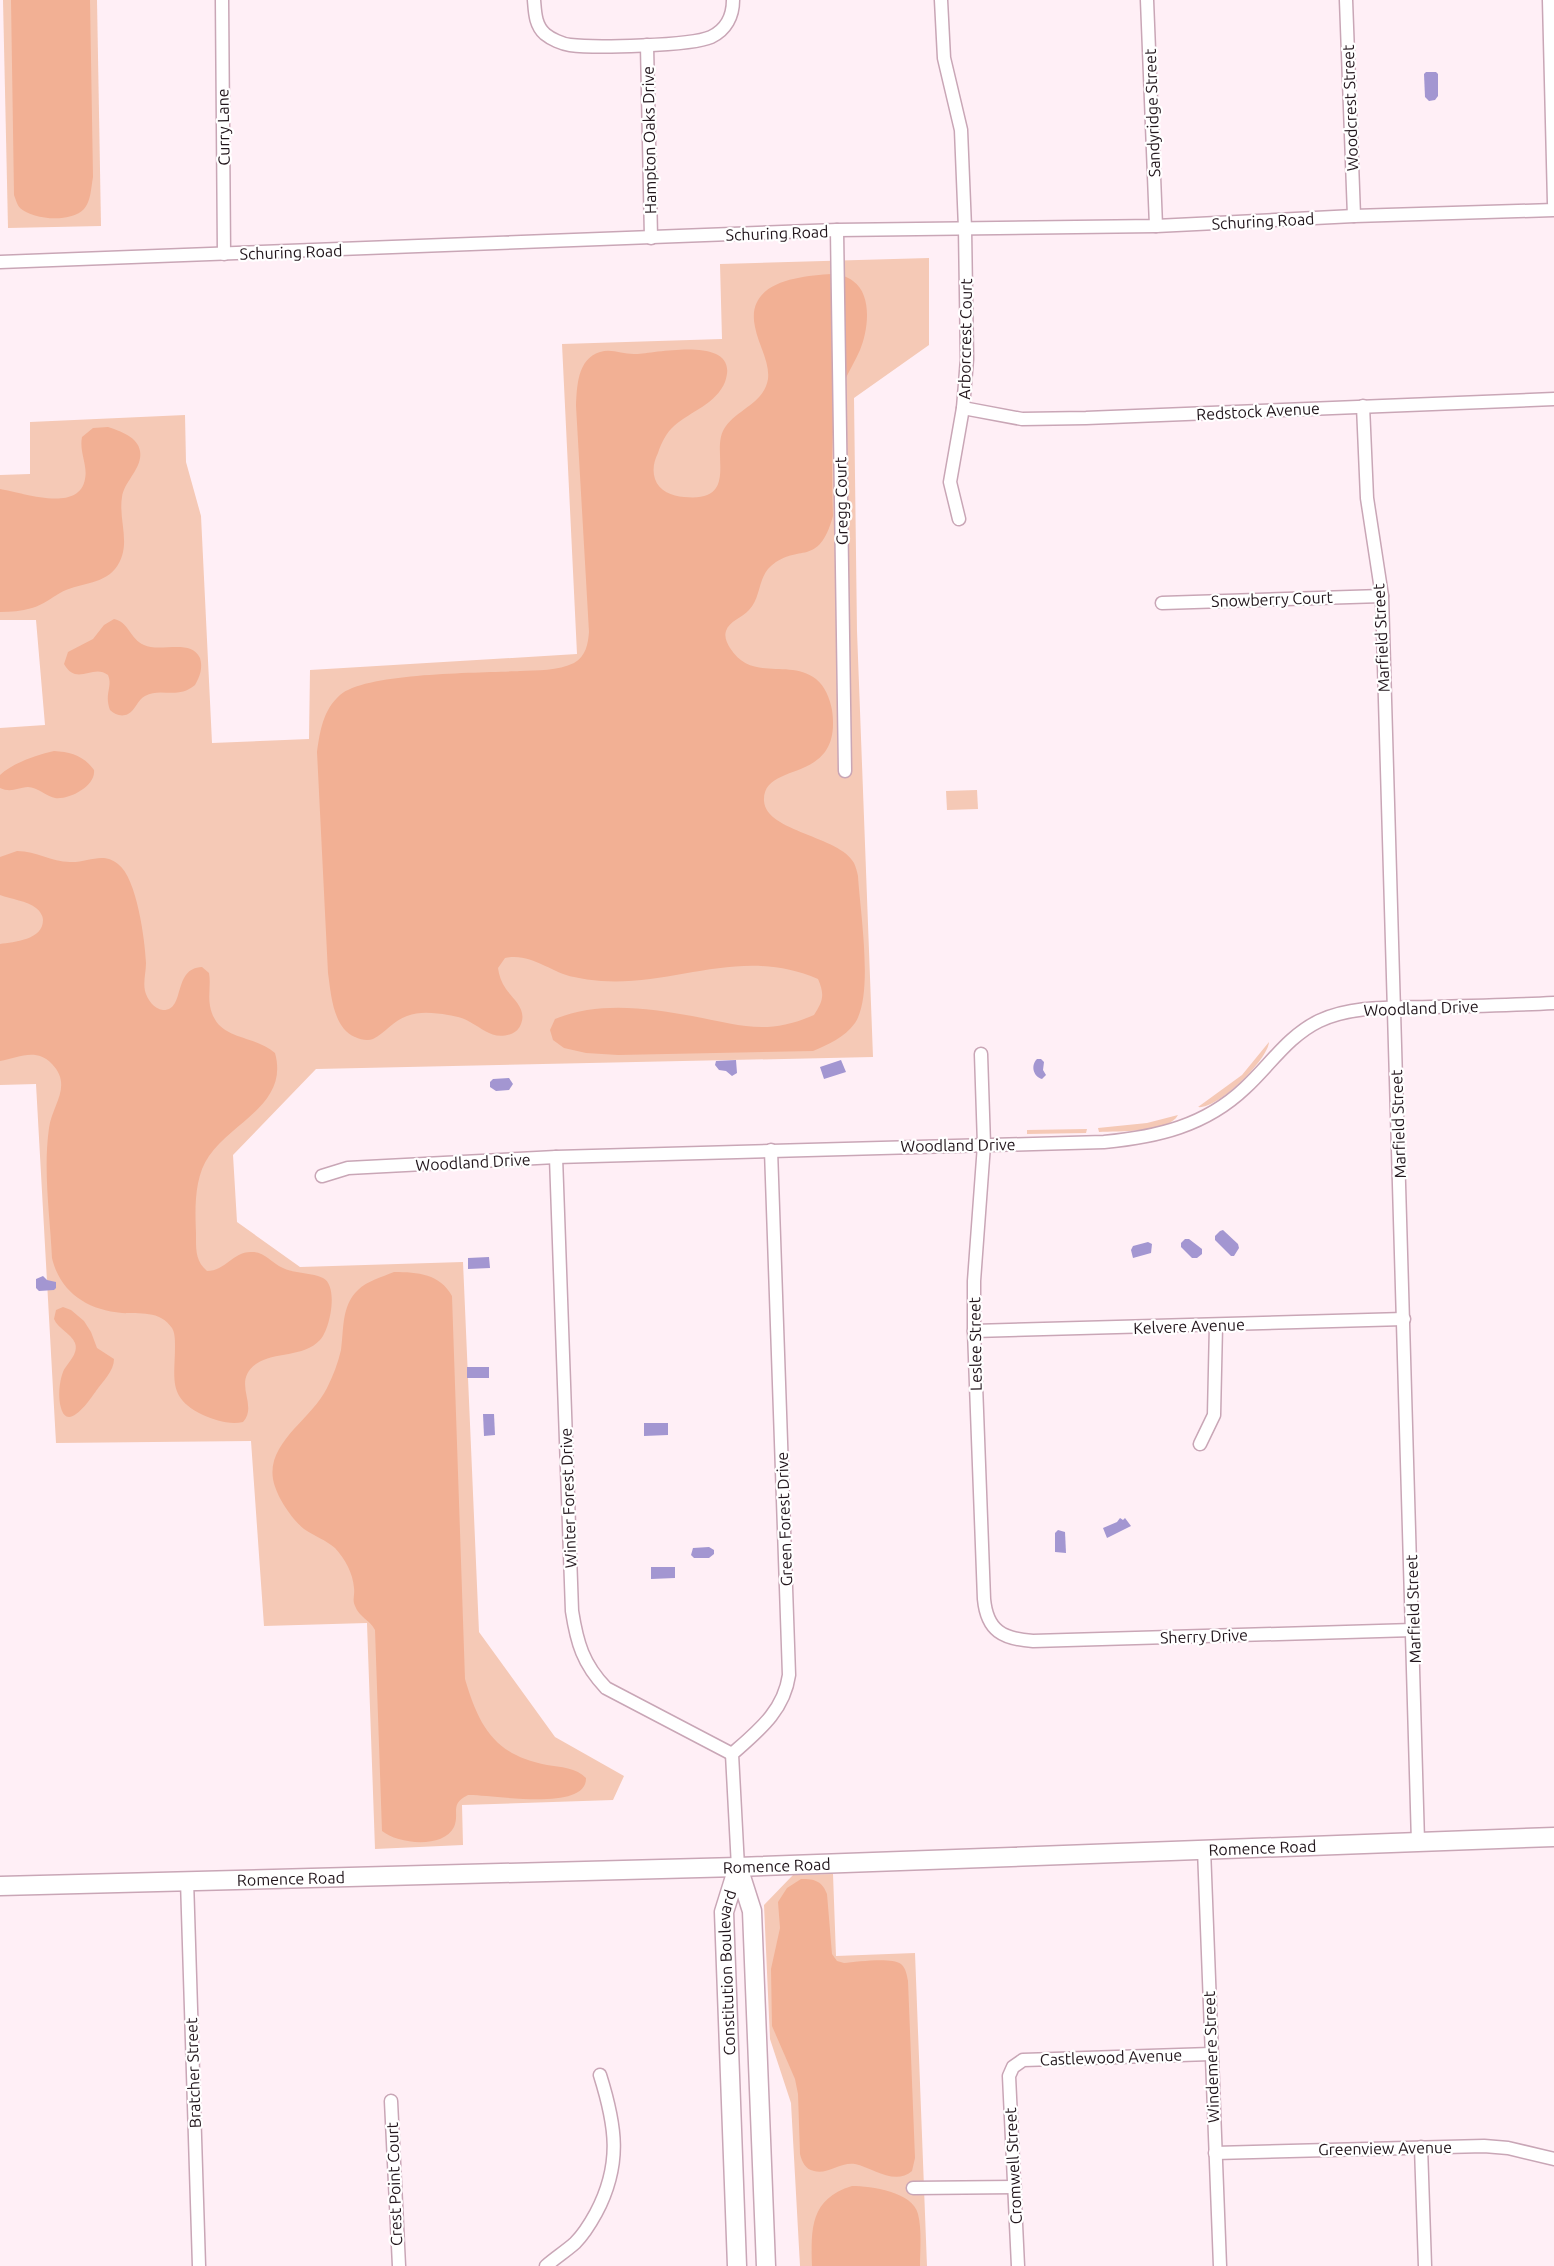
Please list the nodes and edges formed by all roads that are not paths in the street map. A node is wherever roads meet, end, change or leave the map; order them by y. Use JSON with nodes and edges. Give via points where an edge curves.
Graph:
{"nodes":[{"id":1,"x":222,"y":0,"type":"edge"},
{"id":2,"x":534,"y":0,"type":"edge"},
{"id":3,"x":733,"y":0,"type":"edge"},
{"id":4,"x":941,"y":0,"type":"edge"},
{"id":5,"x":1148,"y":0,"type":"edge"},
{"id":6,"x":1346,"y":0,"type":"edge"},
{"id":7,"x":1549,"y":0,"type":"edge"},
{"id":8,"x":647,"y":45,"type":"junction"},
{"id":9,"x":1554,"y":203,"type":"edge"},
{"id":10,"x":1554,"y":210,"type":"edge"},
{"id":11,"x":1354,"y":216,"type":"junction"},
{"id":12,"x":1156,"y":226,"type":"junction"},
{"id":13,"x":965,"y":228,"type":"junction"},
{"id":14,"x":837,"y":230,"type":"junction"},
{"id":15,"x":651,"y":238,"type":"junction"},
{"id":16,"x":224,"y":254,"type":"junction"},
{"id":17,"x":0,"y":262,"type":"edge"},
{"id":18,"x":1554,"y":399,"type":"edge"},
{"id":19,"x":1363,"y":406,"type":"junction"},
{"id":20,"x":963,"y":408,"type":"junction"},
{"id":21,"x":959,"y":519,"type":"dead end"},
{"id":22,"x":1382,"y":596,"type":"junction"},
{"id":23,"x":1162,"y":603,"type":"dead end"},
{"id":24,"x":845,"y":771,"type":"dead end"},
{"id":25,"x":1554,"y":1004,"type":"edge"},
{"id":26,"x":1394,"y":1008,"type":"junction"},
{"id":27,"x":981,"y":1054,"type":"dead end"},
{"id":28,"x":984,"y":1145,"type":"junction"},
{"id":29,"x":771,"y":1150,"type":"junction"},
{"id":30,"x":556,"y":1157,"type":"junction"},
{"id":31,"x":322,"y":1176,"type":"dead end"},
{"id":32,"x":1404,"y":1319,"type":"junction"},
{"id":33,"x":1216,"y":1325,"type":"junction"},
{"id":34,"x":974,"y":1331,"type":"junction"},
{"id":35,"x":1200,"y":1444,"type":"dead end"},
{"id":36,"x":998,"y":1630,"type":"joint"},
{"id":37,"x":1413,"y":1630,"type":"junction"},
{"id":38,"x":732,"y":1754,"type":"junction"},
{"id":39,"x":1554,"y":1837,"type":"edge"},
{"id":40,"x":1418,"y":1842,"type":"junction"},
{"id":41,"x":1204,"y":1849,"type":"junction"},
{"id":42,"x":738,"y":1867,"type":"junction"},
{"id":43,"x":187,"y":1880,"type":"junction"},
{"id":44,"x":0,"y":1886,"type":"edge"},
{"id":45,"x":1211,"y":2054,"type":"junction"},
{"id":46,"x":1013,"y":2067,"type":"joint"},
{"id":47,"x":600,"y":2075,"type":"dead end"},
{"id":48,"x":391,"y":2101,"type":"dead end"},
{"id":49,"x":1420,"y":2147,"type":"junction"},
{"id":50,"x":1215,"y":2153,"type":"junction"},
{"id":51,"x":1554,"y":2159,"type":"edge"},
{"id":52,"x":1015,"y":2187,"type":"junction"},
{"id":53,"x":913,"y":2188,"type":"dead end"},
{"id":54,"x":199,"y":2266,"type":"edge"},
{"id":55,"x":399,"y":2266,"type":"edge"},
{"id":56,"x":546,"y":2266,"type":"edge"},
{"id":57,"x":737,"y":2266,"type":"edge"},
{"id":58,"x":766,"y":2266,"type":"edge"},
{"id":59,"x":1018,"y":2266,"type":"edge"},
{"id":60,"x":1220,"y":2266,"type":"edge"},
{"id":61,"x":1425,"y":2266,"type":"edge"}],
"edges":[{"from":1,"to":16,"type":"street","name":"Curry Lane"},
{"from":2,"to":8,"type":"street","via":[[535,16],[544,33],[565,44]]},
{"from":3,"to":8,"type":"street","name":"Hampton Oaks Drive","via":[[732,16],[712,36]]},
{"from":4,"to":13,"type":"street","name":"Arborcrest Court","via":[[944,58],[961,130]]},
{"from":5,"to":12,"type":"street","name":"Sandyridge Street"},
{"from":6,"to":11,"type":"street","name":"Woodcrest Street"},
{"from":7,"to":9,"type":"street"},
{"from":8,"to":15,"type":"street","name":"Hampton Oaks Drive"},
{"from":10,"to":11,"type":"street","name":"Schuring Road"},
{"from":11,"to":12,"type":"street","name":"Schuring Road"},
{"from":12,"to":13,"type":"street","name":"Schuring Road"},
{"from":13,"to":14,"type":"street","name":"Schuring Road"},
{"from":13,"to":20,"type":"street","name":"Arborcrest Court","via":[[967,359]]},
{"from":14,"to":15,"type":"street","name":"Schuring Road"},
{"from":14,"to":24,"type":"street","name":"Gregg Court"},
{"from":15,"to":16,"type":"street","name":"Schuring Road"},
{"from":16,"to":17,"type":"street","name":"Schuring Road"},
{"from":18,"to":19,"type":"street","name":"Redstock Avenue"},
{"from":19,"to":20,"type":"street","name":"Redstock Avenue","via":[[1022,419]]},
{"from":19,"to":22,"type":"street","name":"Marfield Street","via":[[1367,498]]},
{"from":20,"to":21,"type":"street","name":"Arborcrest Court","via":[[950,482]]},
{"from":22,"to":23,"type":"street","name":"Snowberry Court"},
{"from":22,"to":26,"type":"street","name":"Marfield Street"},
{"from":25,"to":26,"type":"street","name":"Woodland Drive"},
{"from":26,"to":28,"type":"street","name":"Woodland Drive","via":[[1335,1014],[1317,1022],[1281,1048],[1223,1106],[1183,1128],[1104,1142]]},
{"from":26,"to":32,"type":"street","name":"Marfield Street"},
{"from":27,"to":28,"type":"street","name":"Leslee Street"},
{"from":28,"to":29,"type":"street","name":"Woodland Drive"},
{"from":28,"to":34,"type":"street","name":"Leslee Street"},
{"from":29,"to":30,"type":"street","name":"Woodland Drive"},
{"from":29,"to":38,"type":"street","name":"Green Forest Drive","via":[[789,1675],[784,1696],[767,1723]]},
{"from":30,"to":31,"type":"street","name":"Woodland Drive","via":[[348,1168]]},
{"from":30,"to":38,"type":"street","name":"Winter Forest Drive","via":[[576,1639],[591,1671],[606,1688]]},
{"from":32,"to":33,"type":"street","name":"Kelvere Avenue"},
{"from":32,"to":37,"type":"street","name":"Marfield Street"},
{"from":33,"to":34,"type":"street","name":"Kelvere Avenue"},
{"from":33,"to":35,"type":"street","via":[[1214,1415]]},
{"from":34,"to":36,"type":"street","name":"Leslee Street","via":[[984,1599],[987,1617]]},
{"from":36,"to":37,"type":"street","name":"Sherry Drive","via":[[1008,1638],[1033,1641]]},
{"from":37,"to":40,"type":"street","name":"Marfield Street"},
{"from":38,"to":42,"type":"street"},
{"from":39,"to":40,"type":"street","name":"Romence Road"},
{"from":40,"to":41,"type":"street","name":"Romence Road"},
{"from":41,"to":42,"type":"street","name":"Romence Road"},
{"from":41,"to":45,"type":"street","name":"Windemere Street"},
{"from":42,"to":43,"type":"street","name":"Romence Road"},
{"from":42,"to":57,"type":"street","name":"Constitution Boulevard","via":[[724,1912]]},
{"from":42,"to":58,"type":"street","name":"Constitution Boulevard","via":[[752,1911]]},
{"from":43,"to":44,"type":"street","name":"Romence Road"},
{"from":43,"to":54,"type":"street","name":"Bratcher Street"},
{"from":45,"to":46,"type":"street","name":"Castlewood Avenue","via":[[1023,2060]]},
{"from":45,"to":50,"type":"street","name":"Windemere Street"},
{"from":46,"to":52,"type":"street","name":"Cromwell Street","via":[[1009,2076]]},
{"from":47,"to":56,"type":"street","via":[[614,2139],[612,2177],[588,2227]]},
{"from":48,"to":55,"type":"street","name":"Crest Point Court"},
{"from":49,"to":50,"type":"street","name":"Greenview Avenue"},
{"from":49,"to":51,"type":"street","name":"Greenview Avenue","via":[[1500,2147]]},
{"from":49,"to":61,"type":"street"},
{"from":50,"to":60,"type":"street","name":"Windemere Street"},
{"from":52,"to":53,"type":"street"},
{"from":52,"to":59,"type":"street","name":"Cromwell Street"}]}
